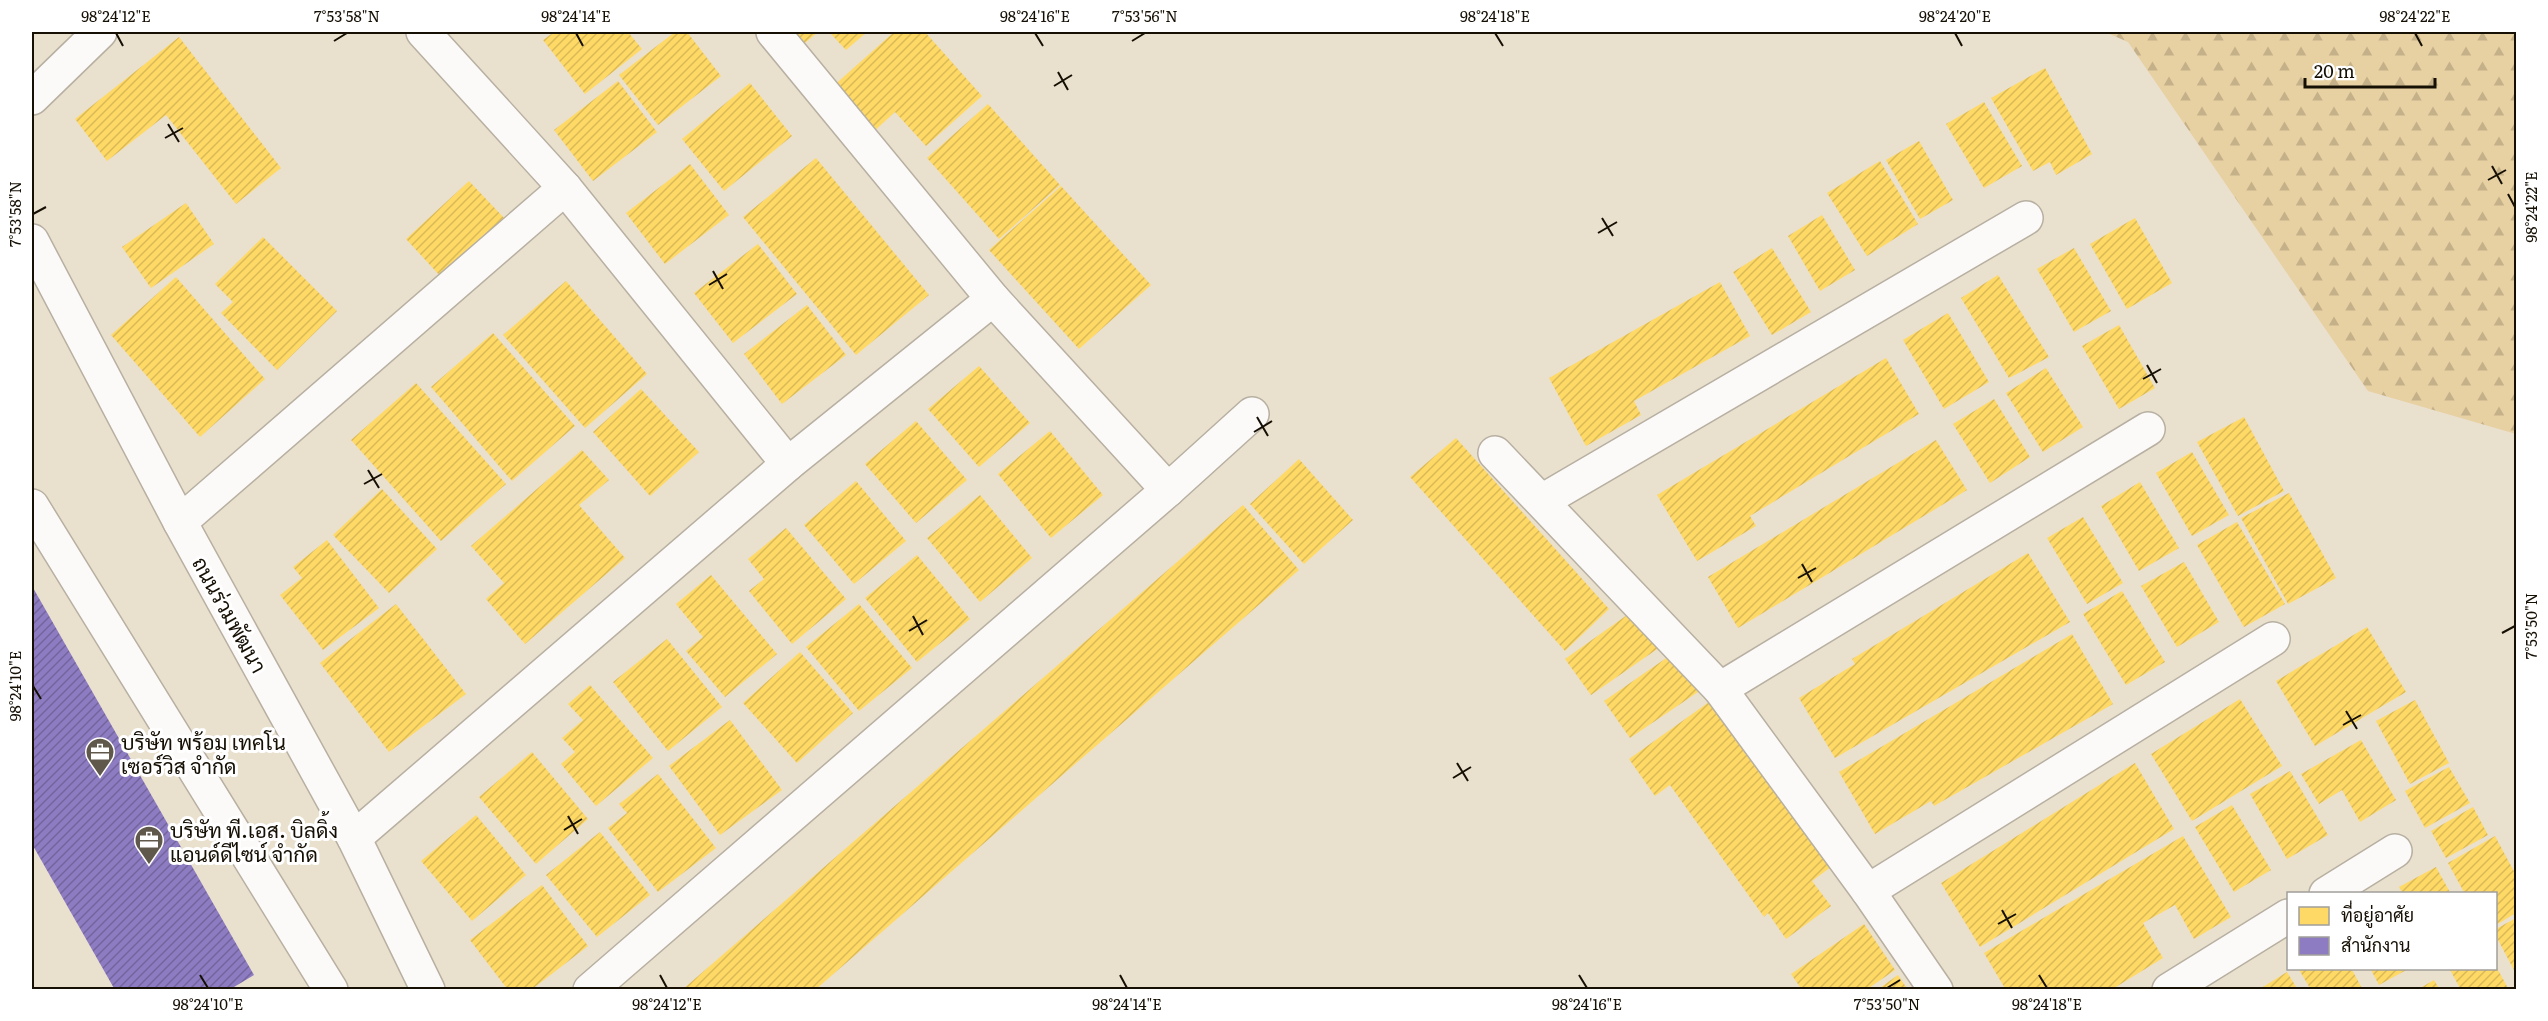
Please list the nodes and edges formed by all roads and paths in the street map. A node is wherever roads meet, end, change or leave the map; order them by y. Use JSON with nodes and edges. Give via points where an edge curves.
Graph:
{"nodes":[{"id":1,"x":100,"y":32,"type":"edge"},
{"id":2,"x":423,"y":32,"type":"edge"},
{"id":3,"x":773,"y":32,"type":"edge"},
{"id":4,"x":32,"y":98,"type":"edge"},
{"id":5,"x":565,"y":188,"type":"junction"},
{"id":6,"x":2026,"y":218,"type":"dead end"},
{"id":7,"x":32,"y":241,"type":"edge"},
{"id":8,"x":993,"y":299,"type":"junction"},
{"id":9,"x":1252,"y":414,"type":"dead end"},
{"id":10,"x":2148,"y":429,"type":"dead end"},
{"id":11,"x":1496,"y":453,"type":"dead end"},
{"id":12,"x":788,"y":464,"type":"junction"},
{"id":13,"x":1168,"y":490,"type":"junction"},
{"id":14,"x":1542,"y":501,"type":"junction"},
{"id":15,"x":32,"y":506,"type":"edge"},
{"id":16,"x":180,"y":522,"type":"junction"},
{"id":17,"x":2273,"y":639,"type":"dead end"},
{"id":18,"x":1720,"y":689,"type":"junction"},
{"id":19,"x":354,"y":838,"type":"junction"},
{"id":20,"x":2395,"y":851,"type":"dead end"},
{"id":21,"x":1868,"y":891,"type":"junction"},
{"id":22,"x":2329,"y":892,"type":"edge"},
{"id":23,"x":2287,"y":917,"type":"edge"},
{"id":24,"x":331,"y":990,"type":"edge"},
{"id":25,"x":428,"y":990,"type":"edge"},
{"id":26,"x":590,"y":990,"type":"edge"},
{"id":27,"x":1936,"y":990,"type":"edge"},
{"id":28,"x":2169,"y":990,"type":"edge"}],
"edges":[{"from":1,"to":4,"type":"street"},
{"from":2,"to":5,"type":"street"},
{"from":3,"to":8,"type":"street"},
{"from":5,"to":12,"type":"street"},
{"from":5,"to":16,"type":"street"},
{"from":6,"to":14,"type":"street"},
{"from":7,"to":16,"type":"street","name":"ถนนร่วมพัฒนา"},
{"from":8,"to":12,"type":"street"},
{"from":8,"to":13,"type":"street"},
{"from":9,"to":13,"type":"street"},
{"from":10,"to":18,"type":"street"},
{"from":11,"to":14,"type":"street"},
{"from":12,"to":19,"type":"street"},
{"from":13,"to":26,"type":"street"},
{"from":14,"to":18,"type":"street"},
{"from":15,"to":24,"type":"street"},
{"from":16,"to":19,"type":"street","name":"ถนนร่วมพัฒนา"},
{"from":17,"to":21,"type":"street"},
{"from":18,"to":21,"type":"street"},
{"from":19,"to":25,"type":"street","name":"ถนนร่วมพัฒนา"},
{"from":20,"to":22,"type":"street"},
{"from":21,"to":27,"type":"street"},
{"from":23,"to":28,"type":"street"}]}
